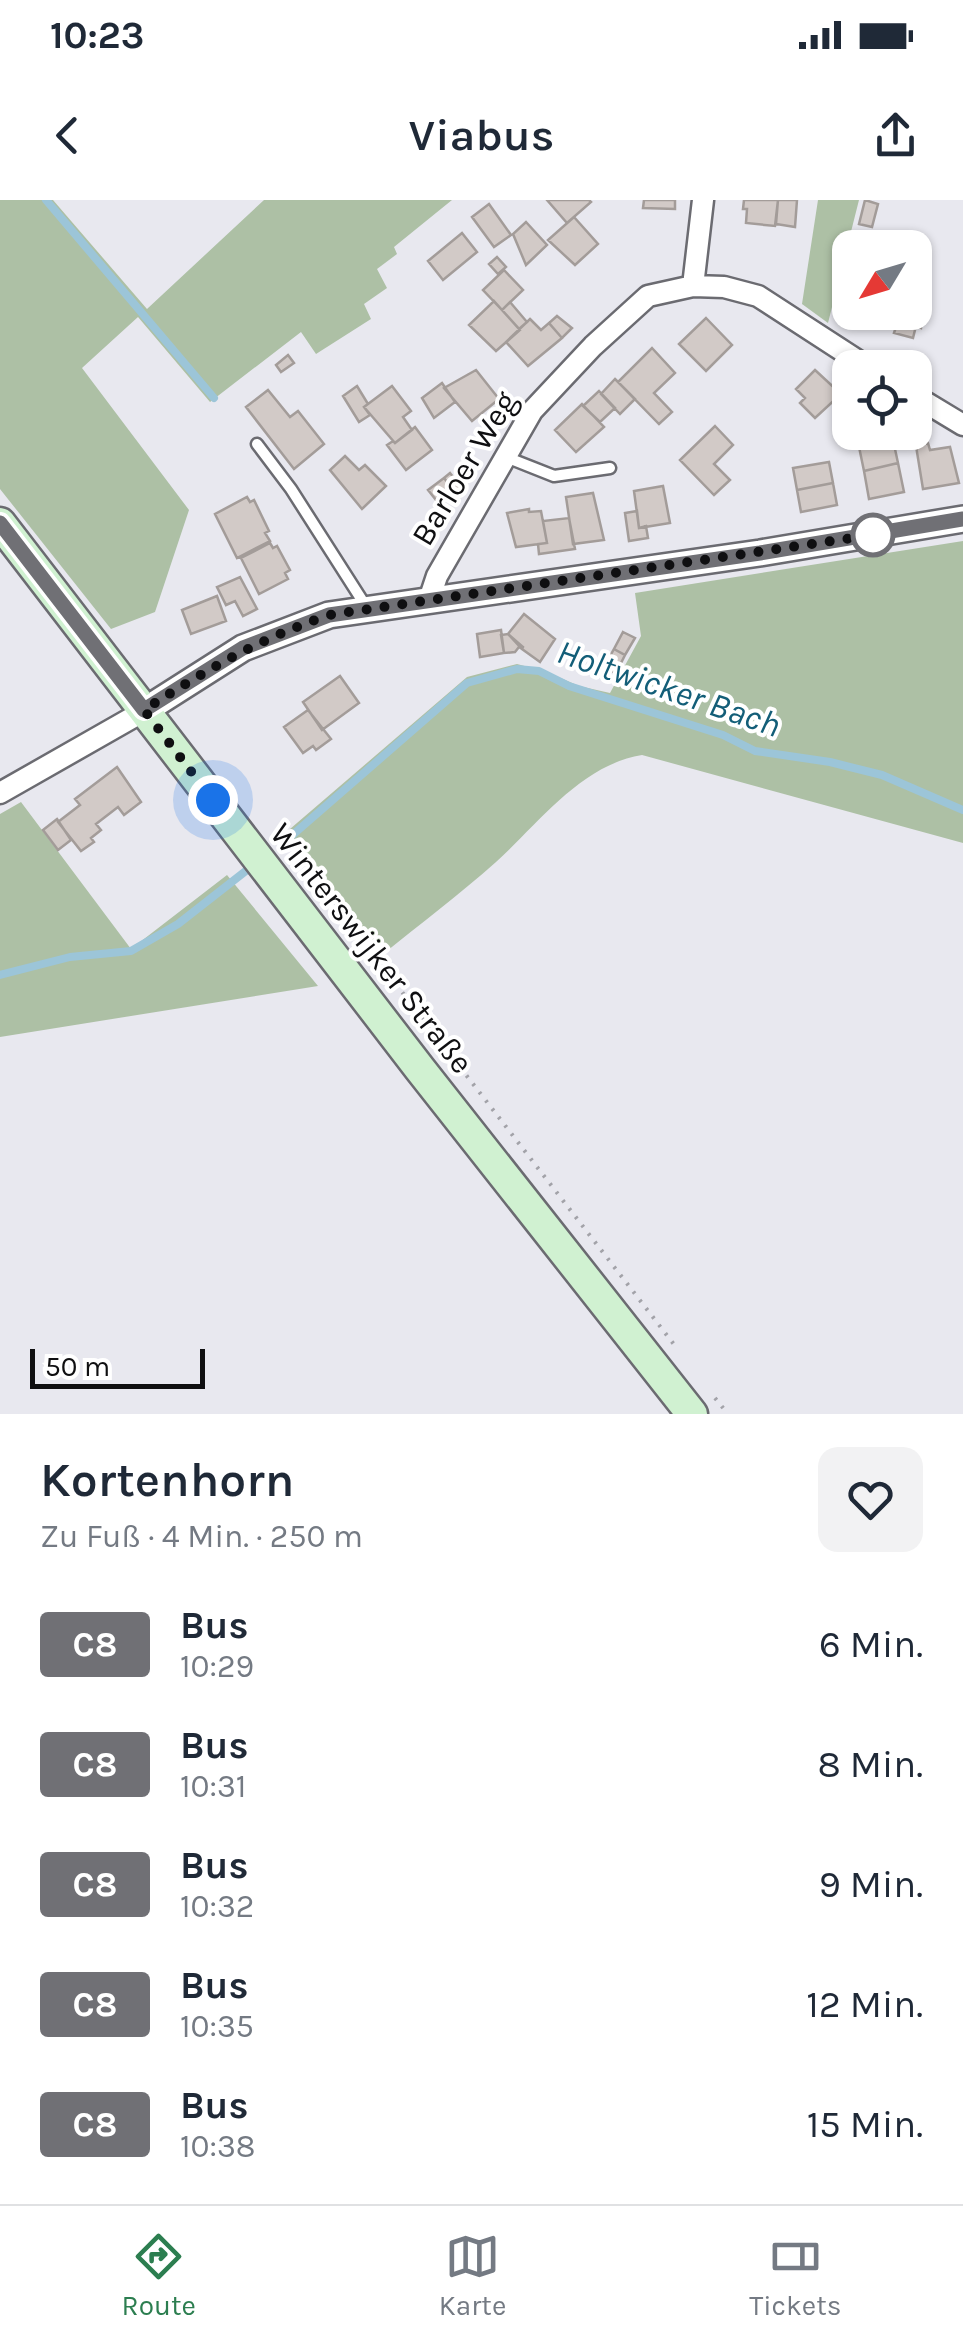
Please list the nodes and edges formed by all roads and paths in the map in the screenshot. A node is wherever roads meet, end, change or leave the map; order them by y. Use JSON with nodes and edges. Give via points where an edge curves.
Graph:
{"nodes":[{"id":1,"x":703,"y":200,"type":"edge"},
{"id":2,"x":694,"y":286,"type":"junction"},
{"id":3,"x":840,"y":350,"type":"edge"},
{"id":4,"x":932,"y":407,"type":"edge"},
{"id":5,"x":963,"y":426,"type":"edge"},
{"id":6,"x":257,"y":444,"type":"dead end"},
{"id":7,"x":506,"y":457,"type":"junction"},
{"id":8,"x":610,"y":468,"type":"dead end"},
{"id":9,"x":963,"y":519,"type":"edge"},
{"id":10,"x":0,"y":523,"type":"edge"},
{"id":11,"x":429,"y":600,"type":"junction"},
{"id":12,"x":368,"y":609,"type":"junction"},
{"id":13,"x":144,"y":710,"type":"junction"},
{"id":14,"x":0,"y":793,"type":"edge"},
{"id":15,"x":692,"y":1414,"type":"edge"}],
"edges":[{"from":1,"to":2,"type":"street"},
{"from":2,"to":3,"type":"street","name":"Barloer Weg","via":[[758,296]]},
{"from":2,"to":7,"type":"street","name":"Barloer Weg","via":[[648,296],[606,334],[532,411]]},
{"from":4,"to":5,"type":"street"},
{"from":6,"to":12,"type":"lane"},
{"from":7,"to":8,"type":"lane","via":[[554,476]]},
{"from":7,"to":11,"type":"street","name":"Barloer Weg"},
{"from":9,"to":11,"type":"street","name":"Barloer Weg"},
{"from":10,"to":13,"type":"main road","name":"Winterswijker Straße"},
{"from":11,"to":12,"type":"street","name":"Barloer Weg"},
{"from":12,"to":13,"type":"street","name":"Barloer Weg","via":[[329,615],[243,648]]},
{"from":13,"to":14,"type":"street"},
{"from":13,"to":15,"type":"main road","name":"Winterswijker Straße"}]}
